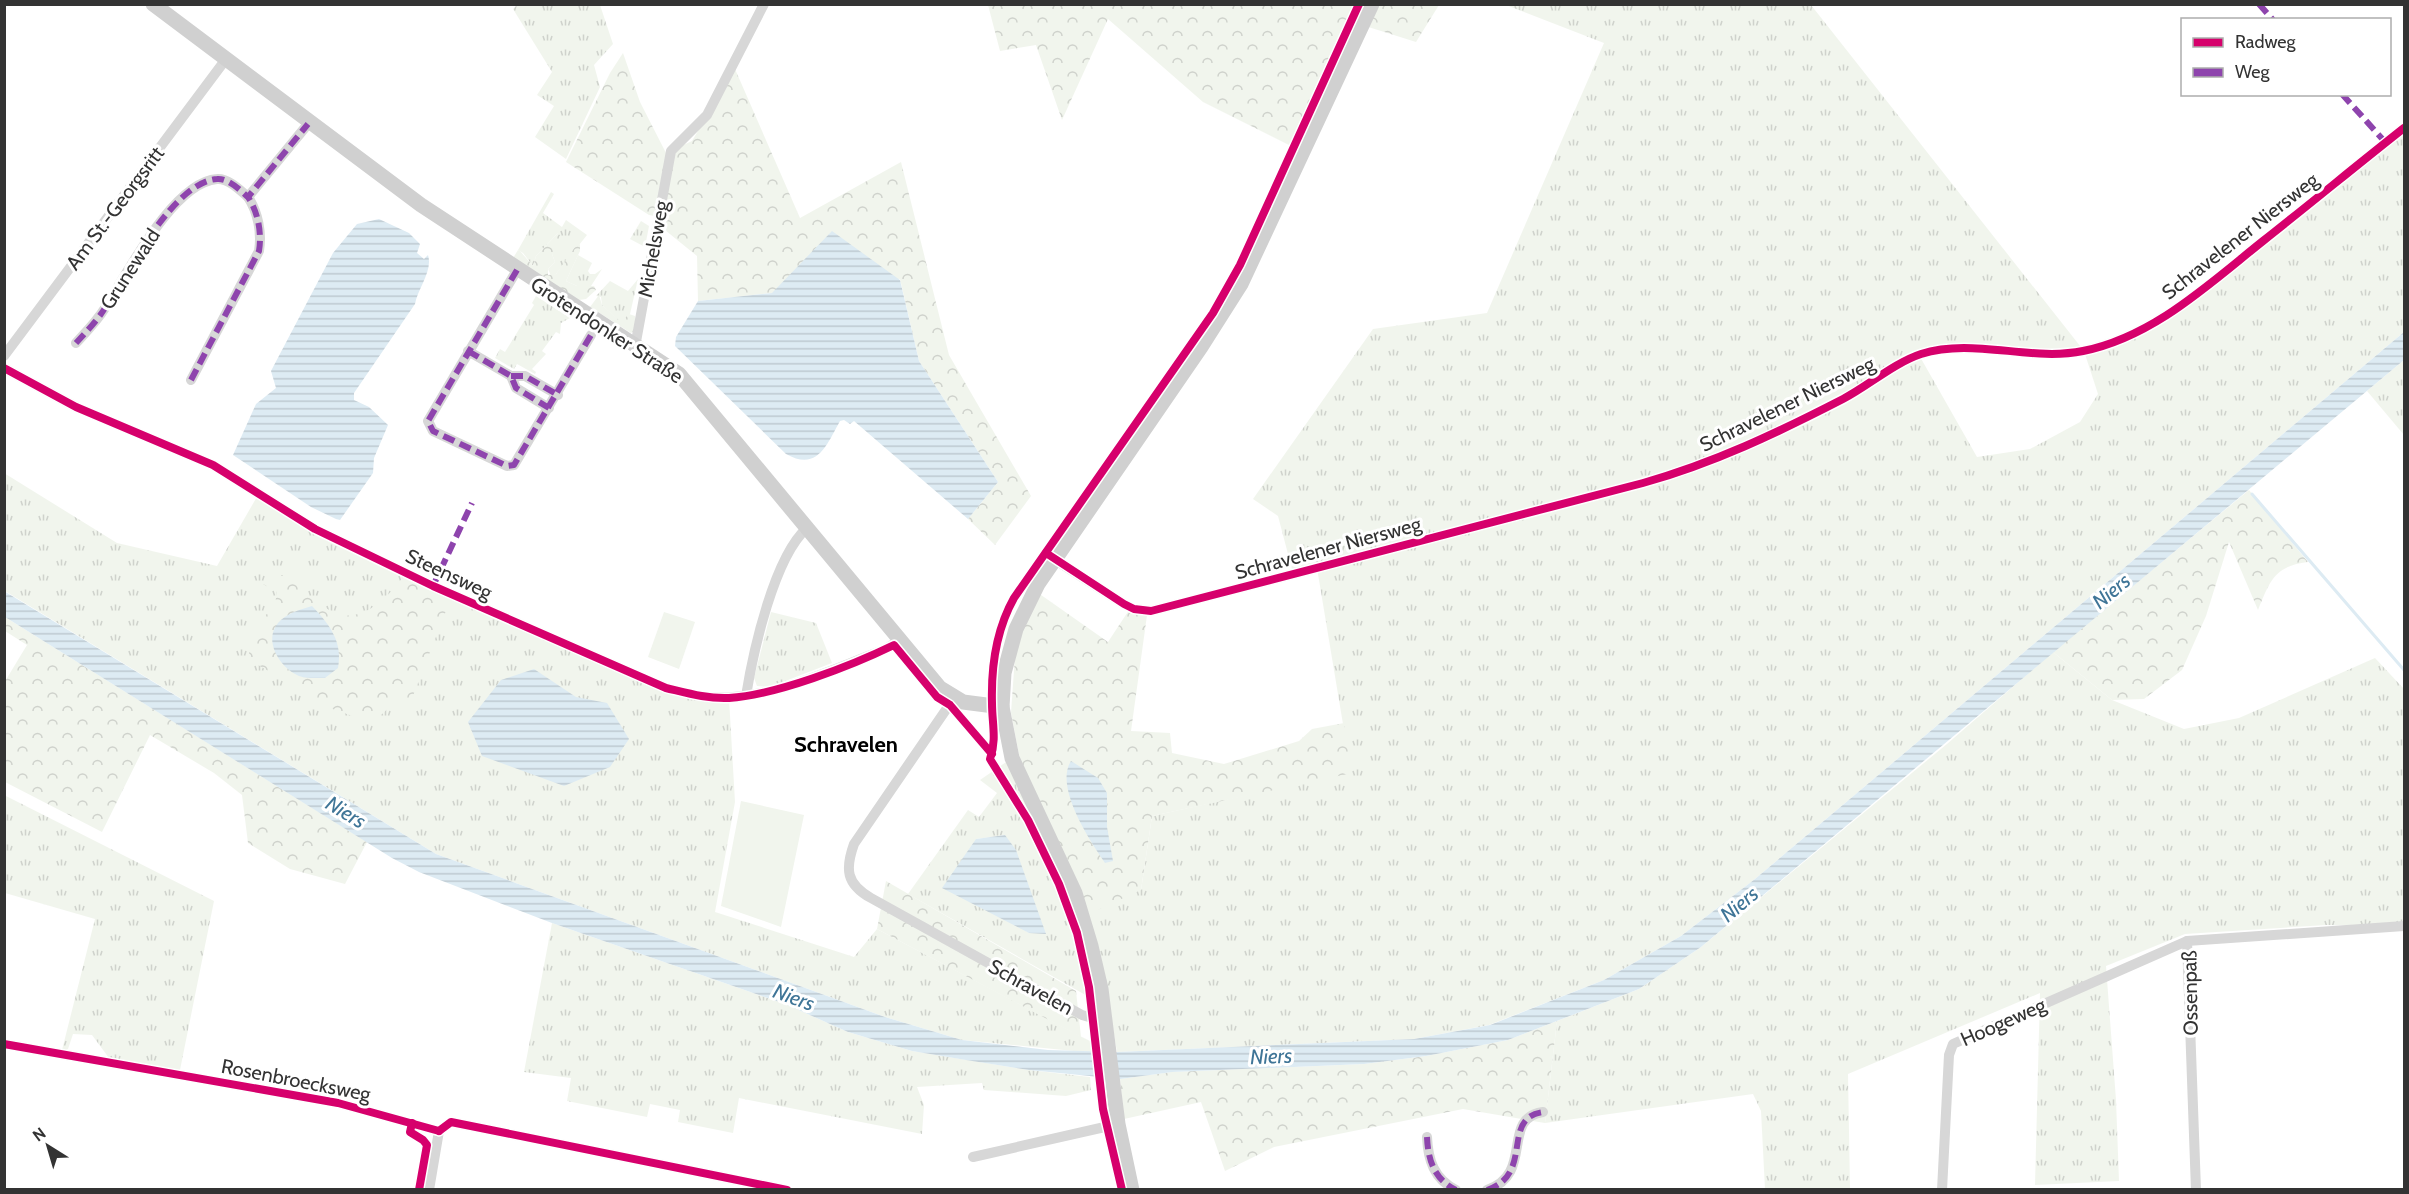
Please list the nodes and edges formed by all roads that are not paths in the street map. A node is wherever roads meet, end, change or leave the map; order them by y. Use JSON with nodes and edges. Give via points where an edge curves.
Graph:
{"nodes":[{"id":1,"x":153,"y":4,"type":"edge"},
{"id":2,"x":764,"y":4,"type":"edge"},
{"id":3,"x":1372,"y":4,"type":"edge"},
{"id":4,"x":226,"y":59,"type":"junction"},
{"id":5,"x":308,"y":124,"type":"junction"},
{"id":6,"x":2404,"y":128,"type":"edge"},
{"id":7,"x":248,"y":197,"type":"junction"},
{"id":8,"x":517,"y":270,"type":"junction"},
{"id":9,"x":591,"y":335,"type":"dead end"},
{"id":10,"x":76,"y":343,"type":"dead end"},
{"id":11,"x":636,"y":347,"type":"junction"},
{"id":12,"x":468,"y":351,"type":"junction"},
{"id":13,"x":4,"y":356,"type":"edge"},
{"id":14,"x":4,"y":368,"type":"edge"},
{"id":15,"x":511,"y":376,"type":"junction"},
{"id":16,"x":191,"y":381,"type":"dead end"},
{"id":17,"x":558,"y":394,"type":"junction"},
{"id":18,"x":549,"y":408,"type":"junction"},
{"id":19,"x":807,"y":528,"type":"junction"},
{"id":20,"x":1054,"y":559,"type":"junction"},
{"id":21,"x":900,"y":640,"type":"junction"},
{"id":22,"x":746,"y":696,"type":"junction"},
{"id":23,"x":954,"y":698,"type":"junction"},
{"id":24,"x":1002,"y":707,"type":"junction"},
{"id":25,"x":2404,"y":926,"type":"edge"},
{"id":26,"x":2187,"y":941,"type":"junction"},
{"id":27,"x":1106,"y":1022,"type":"junction"},
{"id":28,"x":4,"y":1044,"type":"edge"},
{"id":29,"x":1543,"y":1112,"type":"dead end"},
{"id":30,"x":1118,"y":1124,"type":"junction"},
{"id":31,"x":439,"y":1131,"type":"junction"},
{"id":32,"x":1427,"y":1137,"type":"dead end"},
{"id":33,"x":973,"y":1157,"type":"dead end"},
{"id":34,"x":759,"y":1186,"type":"edge"},
{"id":35,"x":429,"y":1190,"type":"edge"},
{"id":36,"x":787,"y":1190,"type":"edge"},
{"id":37,"x":1132,"y":1190,"type":"edge"},
{"id":38,"x":1456,"y":1190,"type":"edge"},
{"id":39,"x":1487,"y":1190,"type":"edge"},
{"id":40,"x":1942,"y":1190,"type":"edge"},
{"id":41,"x":2196,"y":1190,"type":"edge"}],
"edges":[{"from":1,"to":4,"type":"main road","name":"Grotendonker Straße"},
{"from":2,"to":11,"type":"street","name":"Michelsweg","via":[[707,115],[671,151]]},
{"from":3,"to":20,"type":"main road","name":"Schravelen","via":[[1241,284],[1202,347]]},
{"from":4,"to":5,"type":"main road","name":"Grotendonker Straße"},
{"from":4,"to":13,"type":"street","name":"Am St.-Georgsritt"},
{"from":5,"to":7,"type":"street"},
{"from":5,"to":8,"type":"main road","name":"Grotendonker Straße"},
{"from":6,"to":20,"type":"street","name":"Schravelener Niersweg","via":[[2189,300],[2133,334],[2084,351],[1968,349],[1918,355],[1845,398],[1737,452],[1700,466],[1151,611],[1124,604]]},
{"from":7,"to":10,"type":"street","name":"Grunewald","via":[[227,181],[217,179],[203,184],[176,205],[141,246],[104,311]]},
{"from":7,"to":16,"type":"street","via":[[255,208],[261,240],[259,251]]},
{"from":8,"to":11,"type":"main road","name":"Grotendonker Straße"},
{"from":8,"to":12,"type":"street"},
{"from":9,"to":17,"type":"street"},
{"from":11,"to":19,"type":"main road","name":"Grotendonker Straße","via":[[685,380]]},
{"from":12,"to":15,"type":"street"},
{"from":12,"to":18,"type":"street","via":[[428,421],[433,431],[511,466],[521,458]]},
{"from":14,"to":22,"type":"street","name":"Steensweg","via":[[76,407],[213,465],[315,529],[666,688],[704,697]]},
{"from":15,"to":17,"type":"street","via":[[525,376]]},
{"from":15,"to":18,"type":"street","via":[[516,388]]},
{"from":17,"to":18,"type":"street"},
{"from":19,"to":21,"type":"main road","name":"Grotendonker Straße"},
{"from":19,"to":22,"type":"street","via":[[793,545],[773,589],[752,657]]},
{"from":20,"to":24,"type":"main road","name":"Schravelen","via":[[1016,629],[1004,673]]},
{"from":21,"to":22,"type":"street","name":"Steensweg","via":[[884,650],[772,692]]},
{"from":21,"to":23,"type":"main road","name":"Grotendonker Straße","via":[[940,688]]},
{"from":23,"to":24,"type":"main road","name":"Grotendonker Straße"},
{"from":23,"to":27,"type":"street","name":"Schravelen","via":[[854,844],[847,871],[850,879],[871,898],[1082,1015]]},
{"from":24,"to":27,"type":"main road","name":"Schravelen","via":[[1012,758],[1083,918]]},
{"from":25,"to":26,"type":"street","name":"Ossenpaß"},
{"from":26,"to":40,"type":"street","name":"Hoogeweg","via":[[1953,1044],[1948,1055]]},
{"from":26,"to":41,"type":"street","name":"Ossenpaß"},
{"from":27,"to":30,"type":"main road"},
{"from":28,"to":31,"type":"street","name":"Rosenbroecksweg","via":[[338,1103]]},
{"from":29,"to":39,"type":"street","via":[[1522,1123],[1510,1172]]},
{"from":30,"to":33,"type":"street"},
{"from":30,"to":37,"type":"main road"},
{"from":31,"to":34,"type":"street","name":"Rosenbroecksweg","via":[[451,1122]]},
{"from":31,"to":35,"type":"street"},
{"from":32,"to":38,"type":"street","via":[[1434,1169],[1439,1178]]},
{"from":34,"to":36,"type":"street","name":"Rosenbroecksweg"}]}
